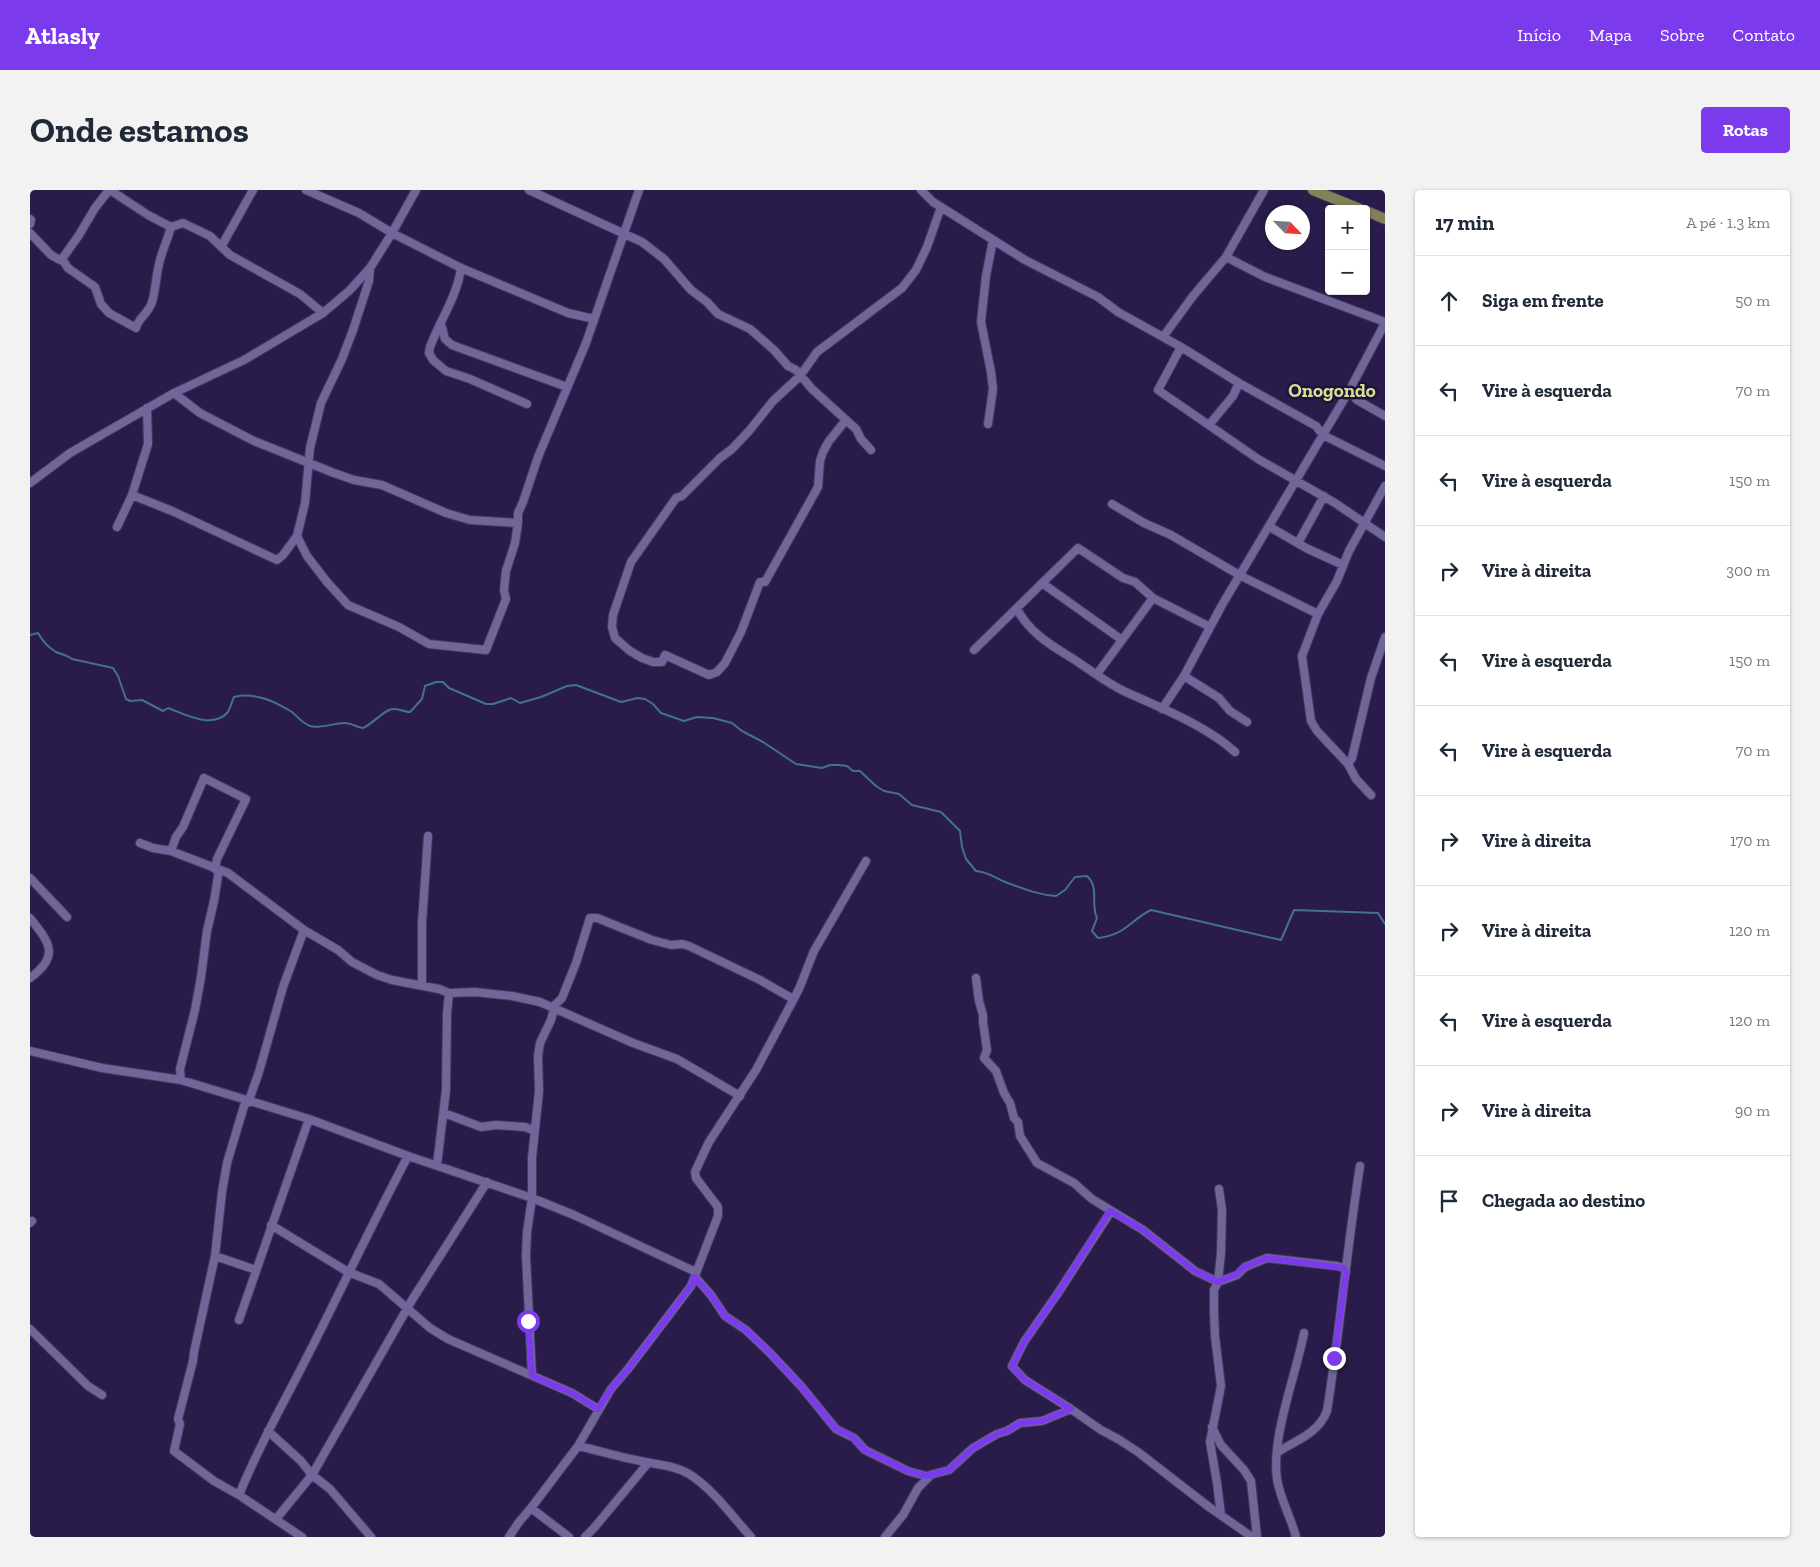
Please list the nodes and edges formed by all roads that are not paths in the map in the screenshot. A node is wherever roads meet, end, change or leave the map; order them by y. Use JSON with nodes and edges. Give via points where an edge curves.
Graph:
{"nodes":[{"id":1,"x":110,"y":190,"type":"edge"},
{"id":2,"x":252,"y":190,"type":"edge"},
{"id":3,"x":306,"y":190,"type":"edge"},
{"id":4,"x":416,"y":190,"type":"edge"},
{"id":5,"x":528,"y":190,"type":"edge"},
{"id":6,"x":639,"y":190,"type":"edge"},
{"id":7,"x":1264,"y":190,"type":"edge"},
{"id":8,"x":1313,"y":190,"type":"edge"},
{"id":9,"x":923,"y":191,"type":"edge"},
{"id":10,"x":1350,"y":205,"type":"edge"},
{"id":11,"x":941,"y":207,"type":"junction"},
{"id":12,"x":1370,"y":213,"type":"edge"},
{"id":13,"x":30,"y":219,"type":"edge"},
{"id":14,"x":1385,"y":219,"type":"edge"},
{"id":15,"x":30,"y":224,"type":"edge"},
{"id":16,"x":171,"y":227,"type":"junction"},
{"id":17,"x":624,"y":232,"type":"junction"},
{"id":18,"x":30,"y":233,"type":"edge"},
{"id":19,"x":392,"y":233,"type":"junction"},
{"id":20,"x":227,"y":234,"type":"junction"},
{"id":21,"x":210,"y":236,"type":"junction"},
{"id":22,"x":993,"y":240,"type":"junction"},
{"id":23,"x":220,"y":247,"type":"junction"},
{"id":24,"x":1226,"y":257,"type":"junction"},
{"id":25,"x":62,"y":260,"type":"junction"},
{"id":26,"x":370,"y":268,"type":"junction"},
{"id":27,"x":461,"y":268,"type":"junction"},
{"id":28,"x":323,"y":313,"type":"junction"},
{"id":29,"x":594,"y":319,"type":"junction"},
{"id":30,"x":1385,"y":323,"type":"edge"},
{"id":31,"x":440,"y":324,"type":"junction"},
{"id":32,"x":1163,"y":337,"type":"junction"},
{"id":33,"x":1182,"y":347,"type":"junction"},
{"id":34,"x":800,"y":376,"type":"junction"},
{"id":35,"x":1239,"y":383,"type":"junction"},
{"id":36,"x":567,"y":387,"type":"junction"},
{"id":37,"x":1349,"y":391,"type":"junction"},
{"id":38,"x":174,"y":393,"type":"junction"},
{"id":39,"x":527,"y":404,"type":"dead end"},
{"id":40,"x":147,"y":408,"type":"junction"},
{"id":41,"x":1385,"y":416,"type":"edge"},
{"id":42,"x":846,"y":420,"type":"junction"},
{"id":43,"x":988,"y":424,"type":"dead end"},
{"id":44,"x":1209,"y":426,"type":"junction"},
{"id":45,"x":1323,"y":435,"type":"junction"},
{"id":46,"x":872,"y":450,"type":"dead end"},
{"id":47,"x":309,"y":463,"type":"junction"},
{"id":48,"x":1385,"y":466,"type":"edge"},
{"id":49,"x":1296,"y":481,"type":"junction"},
{"id":50,"x":30,"y":483,"type":"edge"},
{"id":51,"x":1385,"y":486,"type":"edge"},
{"id":52,"x":132,"y":495,"type":"junction"},
{"id":53,"x":1324,"y":496,"type":"junction"},
{"id":54,"x":1112,"y":504,"type":"dead end"},
{"id":55,"x":1364,"y":522,"type":"junction"},
{"id":56,"x":518,"y":523,"type":"junction"},
{"id":57,"x":118,"y":527,"type":"dead end"},
{"id":58,"x":1270,"y":527,"type":"junction"},
{"id":59,"x":297,"y":536,"type":"junction"},
{"id":60,"x":1385,"y":537,"type":"edge"},
{"id":61,"x":1298,"y":543,"type":"junction"},
{"id":62,"x":1343,"y":565,"type":"junction"},
{"id":63,"x":1241,"y":576,"type":"junction"},
{"id":64,"x":1042,"y":583,"type":"junction"},
{"id":65,"x":1153,"y":598,"type":"junction"},
{"id":66,"x":1017,"y":609,"type":"junction"},
{"id":67,"x":1318,"y":614,"type":"junction"},
{"id":68,"x":1210,"y":628,"type":"junction"},
{"id":69,"x":1385,"y":637,"type":"edge"},
{"id":70,"x":1122,"y":640,"type":"junction"},
{"id":71,"x":974,"y":650,"type":"dead end"},
{"id":72,"x":1097,"y":674,"type":"junction"},
{"id":73,"x":1184,"y":676,"type":"junction"},
{"id":74,"x":1162,"y":709,"type":"junction"},
{"id":75,"x":1247,"y":722,"type":"dead end"},
{"id":76,"x":1235,"y":752,"type":"dead end"},
{"id":77,"x":1348,"y":764,"type":"junction"},
{"id":78,"x":1371,"y":795,"type":"dead end"},
{"id":79,"x":428,"y":836,"type":"dead end"},
{"id":80,"x":140,"y":843,"type":"dead end"},
{"id":81,"x":171,"y":851,"type":"junction"},
{"id":82,"x":866,"y":861,"type":"dead end"},
{"id":83,"x":217,"y":869,"type":"junction"},
{"id":84,"x":30,"y":878,"type":"edge"},
{"id":85,"x":67,"y":917,"type":"dead end"},
{"id":86,"x":30,"y":918,"type":"edge"},
{"id":87,"x":304,"y":930,"type":"junction"},
{"id":88,"x":30,"y":978,"type":"edge"},
{"id":89,"x":976,"y":978,"type":"dead end"},
{"id":90,"x":422,"y":985,"type":"junction"},
{"id":91,"x":449,"y":993,"type":"junction"},
{"id":92,"x":793,"y":999,"type":"junction"},
{"id":93,"x":555,"y":1008,"type":"junction"},
{"id":94,"x":30,"y":1051,"type":"edge"},
{"id":95,"x":181,"y":1080,"type":"junction"},
{"id":96,"x":740,"y":1096,"type":"junction"},
{"id":97,"x":249,"y":1100,"type":"junction"},
{"id":98,"x":444,"y":1113,"type":"junction"},
{"id":99,"x":309,"y":1119,"type":"junction"},
{"id":100,"x":535,"y":1131,"type":"junction"},
{"id":101,"x":408,"y":1156,"type":"junction"},
{"id":102,"x":436,"y":1165,"type":"junction"},
{"id":103,"x":1360,"y":1166,"type":"dead end"},
{"id":104,"x":487,"y":1182,"type":"junction"},
{"id":105,"x":1219,"y":1189,"type":"dead end"},
{"id":106,"x":532,"y":1198,"type":"junction"},
{"id":107,"x":1110,"y":1211,"type":"junction"},
{"id":108,"x":271,"y":1225,"type":"junction"},
{"id":109,"x":215,"y":1256,"type":"junction"},
{"id":110,"x":256,"y":1270,"type":"junction"},
{"id":111,"x":348,"y":1272,"type":"junction"},
{"id":112,"x":1346,"y":1272,"type":"junction"},
{"id":113,"x":695,"y":1274,"type":"junction"},
{"id":114,"x":1218,"y":1282,"type":"junction"},
{"id":115,"x":409,"y":1308,"type":"junction"},
{"id":116,"x":239,"y":1320,"type":"dead end"},
{"id":117,"x":30,"y":1329,"type":"edge"},
{"id":118,"x":1304,"y":1333,"type":"dead end"},
{"id":119,"x":532,"y":1376,"type":"junction"},
{"id":120,"x":102,"y":1395,"type":"dead end"},
{"id":121,"x":598,"y":1409,"type":"junction"},
{"id":122,"x":1071,"y":1409,"type":"junction"},
{"id":123,"x":1212,"y":1427,"type":"junction"},
{"id":124,"x":268,"y":1431,"type":"junction"},
{"id":125,"x":578,"y":1446,"type":"junction"},
{"id":126,"x":1278,"y":1452,"type":"junction"},
{"id":127,"x":648,"y":1463,"type":"junction"},
{"id":128,"x":931,"y":1475,"type":"junction"},
{"id":129,"x":312,"y":1476,"type":"junction"},
{"id":130,"x":239,"y":1495,"type":"junction"},
{"id":131,"x":531,"y":1508,"type":"junction"},
{"id":132,"x":1221,"y":1515,"type":"junction"},
{"id":133,"x":276,"y":1519,"type":"junction"},
{"id":134,"x":594,"y":1528,"type":"junction"},
{"id":135,"x":302,"y":1537,"type":"edge"},
{"id":136,"x":371,"y":1537,"type":"edge"},
{"id":137,"x":509,"y":1537,"type":"edge"},
{"id":138,"x":569,"y":1537,"type":"edge"},
{"id":139,"x":585,"y":1537,"type":"edge"},
{"id":140,"x":595,"y":1537,"type":"edge"},
{"id":141,"x":751,"y":1537,"type":"edge"},
{"id":142,"x":885,"y":1537,"type":"edge"},
{"id":143,"x":1252,"y":1537,"type":"edge"},
{"id":144,"x":1257,"y":1537,"type":"edge"},
{"id":145,"x":1296,"y":1537,"type":"edge"}],
"edges":[{"from":1,"to":16,"type":"street"},
{"from":1,"to":25,"type":"street"},
{"from":2,"to":20,"type":"street"},
{"from":3,"to":19,"type":"street","via":[[359,213]]},
{"from":4,"to":19,"type":"street"},
{"from":5,"to":17,"type":"street"},
{"from":6,"to":17,"type":"street"},
{"from":7,"to":24,"type":"street"},
{"from":8,"to":10,"type":"main road"},
{"from":9,"to":11,"type":"street"},
{"from":11,"to":22,"type":"street"},
{"from":11,"to":34,"type":"street","via":[[928,247],[902,288],[817,352]]},
{"from":12,"to":14,"type":"main road"},
{"from":13,"to":15,"type":"street"},
{"from":16,"to":21,"type":"street","via":[[184,223]]},
{"from":16,"to":25,"type":"street","via":[[160,258],[152,302],[136,328],[109,313],[101,304],[96,287],[68,268]]},
{"from":17,"to":29,"type":"street"},
{"from":17,"to":34,"type":"street","via":[[664,259],[718,314],[750,329]]},
{"from":18,"to":25,"type":"street","via":[[50,255]]},
{"from":19,"to":26,"type":"street"},
{"from":19,"to":27,"type":"street"},
{"from":20,"to":21,"type":"street"},
{"from":20,"to":23,"type":"street"},
{"from":21,"to":23,"type":"street"},
{"from":22,"to":32,"type":"street"},
{"from":22,"to":43,"type":"street","via":[[981,322],[993,389]]},
{"from":23,"to":28,"type":"street","via":[[300,294]]},
{"from":24,"to":30,"type":"street","via":[[1265,277]]},
{"from":24,"to":32,"type":"street"},
{"from":26,"to":28,"type":"street"},
{"from":26,"to":47,"type":"street","via":[[353,330],[321,403]]},
{"from":27,"to":29,"type":"street","via":[[568,313]]},
{"from":27,"to":31,"type":"street","via":[[459,281]]},
{"from":28,"to":38,"type":"street","via":[[244,360]]},
{"from":29,"to":36,"type":"street"},
{"from":30,"to":37,"type":"street"},
{"from":31,"to":36,"type":"street","via":[[445,339],[452,345]]},
{"from":31,"to":39,"type":"street","via":[[429,352],[433,360],[446,371]]},
{"from":32,"to":33,"type":"street"},
{"from":33,"to":35,"type":"street"},
{"from":33,"to":44,"type":"street","via":[[1158,390]]},
{"from":34,"to":42,"type":"street"},
{"from":34,"to":42,"type":"street","via":[[773,401],[732,449],[676,498],[636,553],[613,615],[612,628],[621,645],[653,662],[662,662],[665,654],[709,675],[717,672],[740,632],[760,582],[765,582],[811,502],[818,487],[823,452]]},
{"from":35,"to":44,"type":"street","via":[[1233,396]]},
{"from":35,"to":45,"type":"street","via":[[1316,426]]},
{"from":36,"to":56,"type":"street","via":[[518,512]]},
{"from":37,"to":41,"type":"street","via":[[1357,400]]},
{"from":37,"to":45,"type":"street"},
{"from":38,"to":40,"type":"street"},
{"from":38,"to":47,"type":"street","via":[[200,413],[254,441]]},
{"from":40,"to":50,"type":"street","via":[[70,452]]},
{"from":40,"to":52,"type":"street","via":[[148,444]]},
{"from":42,"to":46,"type":"street"},
{"from":44,"to":49,"type":"street"},
{"from":45,"to":48,"type":"street"},
{"from":45,"to":49,"type":"street"},
{"from":47,"to":56,"type":"street","via":[[354,480],[382,485],[470,520]]},
{"from":47,"to":59,"type":"street","via":[[305,503]]},
{"from":49,"to":53,"type":"street"},
{"from":49,"to":58,"type":"street"},
{"from":51,"to":55,"type":"street"},
{"from":52,"to":57,"type":"street"},
{"from":52,"to":59,"type":"street","via":[[277,560]]},
{"from":53,"to":55,"type":"street"},
{"from":53,"to":61,"type":"street"},
{"from":54,"to":63,"type":"street"},
{"from":55,"to":60,"type":"street"},
{"from":55,"to":62,"type":"street"},
{"from":56,"to":59,"type":"street","via":[[506,571],[506,599],[486,650],[429,644],[348,605],[306,556]]},
{"from":58,"to":61,"type":"street"},
{"from":58,"to":63,"type":"street"},
{"from":61,"to":62,"type":"street"},
{"from":62,"to":67,"type":"street"},
{"from":63,"to":67,"type":"street"},
{"from":63,"to":68,"type":"street"},
{"from":64,"to":65,"type":"street","via":[[1078,548],[1123,578],[1135,582]]},
{"from":64,"to":66,"type":"street"},
{"from":64,"to":70,"type":"street"},
{"from":65,"to":68,"type":"street"},
{"from":65,"to":70,"type":"street"},
{"from":66,"to":71,"type":"street"},
{"from":66,"to":72,"type":"street","via":[[1023,621],[1052,646]]},
{"from":67,"to":77,"type":"street","via":[[1302,656],[1311,721]]},
{"from":68,"to":73,"type":"street"},
{"from":69,"to":77,"type":"street"},
{"from":70,"to":72,"type":"street"},
{"from":72,"to":74,"type":"street"},
{"from":73,"to":74,"type":"street"},
{"from":73,"to":75,"type":"street","via":[[1219,698],[1230,711]]},
{"from":74,"to":76,"type":"street","via":[[1202,728]]},
{"from":77,"to":78,"type":"street","via":[[1356,779]]},
{"from":79,"to":90,"type":"street"},
{"from":80,"to":81,"type":"street"},
{"from":81,"to":83,"type":"street"},
{"from":81,"to":83,"type":"street","via":[[204,778],[246,799],[217,859]]},
{"from":82,"to":92,"type":"street","via":[[814,951]]},
{"from":83,"to":87,"type":"street","via":[[228,873]]},
{"from":83,"to":95,"type":"street","via":[[202,978],[180,1068]]},
{"from":84,"to":85,"type":"street"},
{"from":86,"to":88,"type":"street","via":[[44,938],[50,956]]},
{"from":87,"to":90,"type":"street","via":[[362,968],[392,980]]},
{"from":87,"to":97,"type":"street"},
{"from":89,"to":107,"type":"street","via":[[987,1050],[984,1058],[996,1071],[1024,1144],[1042,1167],[1074,1183]]},
{"from":90,"to":91,"type":"street"},
{"from":91,"to":93,"type":"street","via":[[512,996]]},
{"from":91,"to":98,"type":"street"},
{"from":92,"to":93,"type":"street","via":[[688,946],[671,946],[590,918],[574,970]]},
{"from":92,"to":96,"type":"street"},
{"from":93,"to":96,"type":"street","via":[[677,1060]]},
{"from":93,"to":100,"type":"street","via":[[540,1043]]},
{"from":94,"to":95,"type":"street","via":[[102,1068]]},
{"from":95,"to":97,"type":"street"},
{"from":96,"to":113,"type":"street","via":[[709,1142],[696,1172],[696,1178],[718,1207],[718,1216]]},
{"from":97,"to":99,"type":"street"},
{"from":97,"to":109,"type":"street","via":[[244,1106],[227,1163]]},
{"from":98,"to":100,"type":"street","via":[[481,1127],[525,1127]]},
{"from":98,"to":102,"type":"street"},
{"from":99,"to":101,"type":"street"},
{"from":99,"to":108,"type":"street"},
{"from":100,"to":106,"type":"street"},
{"from":101,"to":102,"type":"street"},
{"from":101,"to":111,"type":"street"},
{"from":102,"to":104,"type":"street"},
{"from":103,"to":112,"type":"street"},
{"from":104,"to":106,"type":"street"},
{"from":104,"to":115,"type":"street"},
{"from":105,"to":114,"type":"street","via":[[1222,1210]]},
{"from":106,"to":113,"type":"street"},
{"from":106,"to":119,"type":"street","via":[[526,1256]]},
{"from":107,"to":114,"type":"street","via":[[1143,1230],[1195,1271]]},
{"from":107,"to":122,"type":"street","via":[[1024,1342],[1012,1366],[1025,1380]]},
{"from":108,"to":110,"type":"street"},
{"from":108,"to":111,"type":"street"},
{"from":109,"to":110,"type":"street"},
{"from":109,"to":130,"type":"street","via":[[194,1361],[178,1419],[180,1424],[174,1451]]},
{"from":110,"to":116,"type":"street"},
{"from":111,"to":115,"type":"street","via":[[379,1284]]},
{"from":111,"to":124,"type":"street"},
{"from":112,"to":114,"type":"street","via":[[1337,1266],[1267,1258]]},
{"from":112,"to":126,"type":"street","via":[[1327,1412],[1309,1434]]},
{"from":113,"to":121,"type":"street","via":[[691,1286]]},
{"from":113,"to":128,"type":"street","via":[[725,1316],[769,1352],[836,1429],[850,1435],[865,1450],[898,1466]]},
{"from":114,"to":123,"type":"street","via":[[1214,1290],[1214,1312],[1220,1386]]},
{"from":115,"to":119,"type":"street","via":[[448,1340]]},
{"from":115,"to":129,"type":"street"},
{"from":117,"to":120,"type":"street","via":[[83,1382]]},
{"from":118,"to":126,"type":"street","via":[[1277,1444]]},
{"from":119,"to":121,"type":"street","via":[[572,1393]]},
{"from":121,"to":125,"type":"street"},
{"from":122,"to":128,"type":"street","via":[[1042,1421],[1020,1423],[973,1448],[949,1470]]},
{"from":122,"to":132,"type":"street","via":[[1151,1461]]},
{"from":123,"to":132,"type":"street","via":[[1210,1449]]},
{"from":123,"to":144,"type":"street","via":[[1221,1445],[1251,1481]]},
{"from":124,"to":129,"type":"street","via":[[293,1452]]},
{"from":124,"to":130,"type":"street"},
{"from":125,"to":127,"type":"street"},
{"from":125,"to":131,"type":"street"},
{"from":126,"to":145,"type":"street","via":[[1277,1479]]},
{"from":127,"to":134,"type":"street"},
{"from":127,"to":141,"type":"street","via":[[664,1465],[695,1478]]},
{"from":128,"to":142,"type":"street","via":[[918,1488],[903,1515]]},
{"from":129,"to":133,"type":"street"},
{"from":129,"to":136,"type":"street","via":[[330,1489]]},
{"from":130,"to":133,"type":"street"},
{"from":131,"to":137,"type":"street"},
{"from":131,"to":138,"type":"street"},
{"from":132,"to":143,"type":"street"},
{"from":133,"to":135,"type":"street"},
{"from":134,"to":139,"type":"street"},
{"from":134,"to":140,"type":"street"}]}
